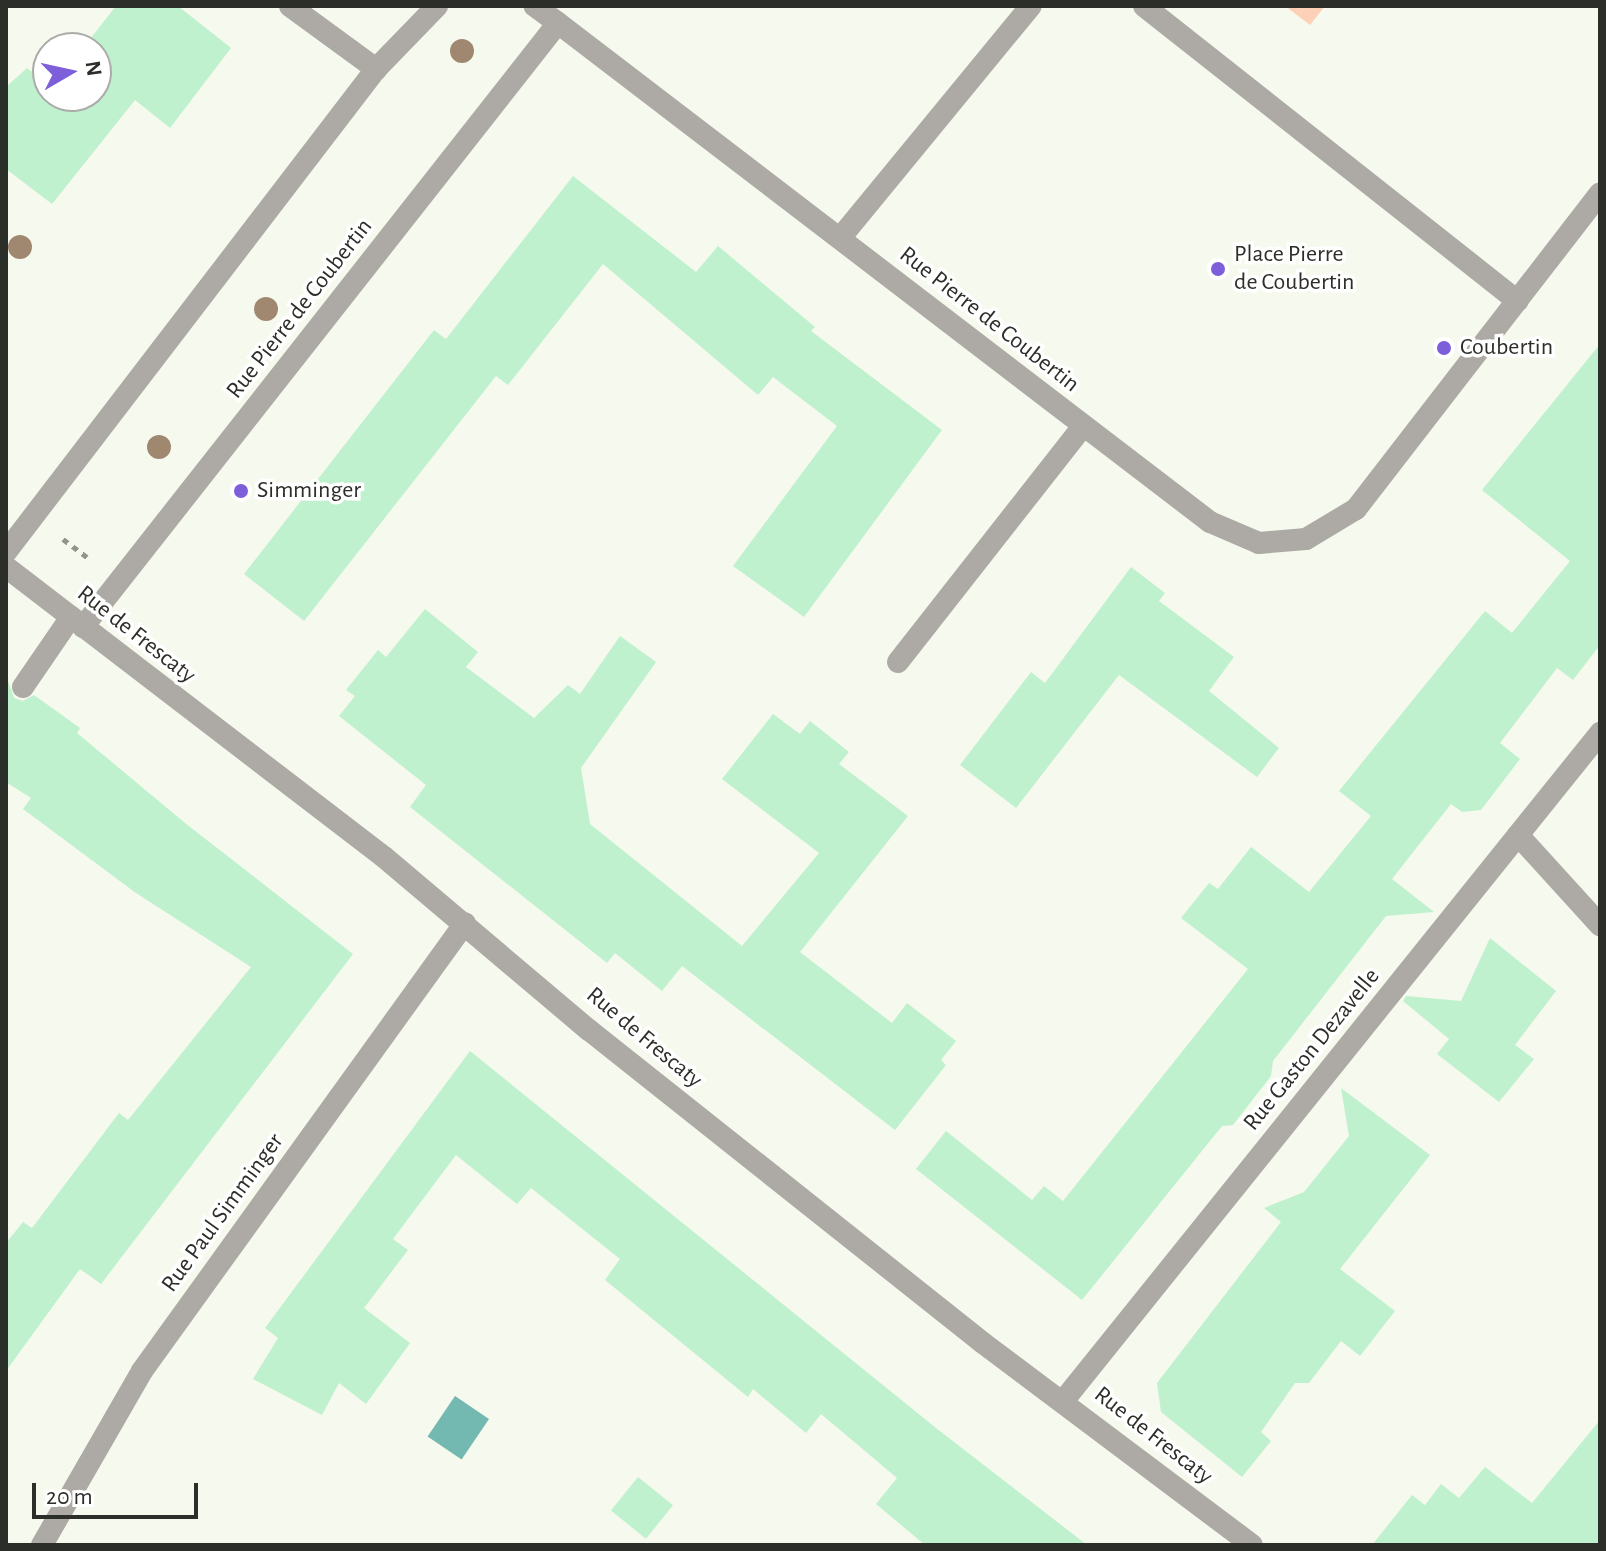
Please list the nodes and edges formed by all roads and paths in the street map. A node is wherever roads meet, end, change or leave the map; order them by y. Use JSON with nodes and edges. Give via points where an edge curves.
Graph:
{"nodes":[{"id":1,"x":290,"y":6,"type":"edge"},
{"id":2,"x":437,"y":6,"type":"edge"},
{"id":3,"x":535,"y":6,"type":"edge"},
{"id":4,"x":1031,"y":6,"type":"edge"},
{"id":5,"x":1144,"y":6,"type":"edge"},
{"id":6,"x":558,"y":23,"type":"junction"},
{"id":7,"x":376,"y":69,"type":"junction"},
{"id":8,"x":1600,"y":193,"type":"edge"},
{"id":9,"x":841,"y":237,"type":"junction"},
{"id":10,"x":1518,"y":301,"type":"junction"},
{"id":11,"x":1083,"y":426,"type":"junction"},
{"id":12,"x":34,"y":516,"type":"junction"},
{"id":13,"x":6,"y":552,"type":"edge"},
{"id":14,"x":6,"y":567,"type":"edge"},
{"id":15,"x":119,"y":582,"type":"junction"},
{"id":16,"x":77,"y":622,"type":"junction"},
{"id":17,"x":898,"y":662,"type":"dead end"},
{"id":18,"x":23,"y":687,"type":"dead end"},
{"id":19,"x":1600,"y":733,"type":"edge"},
{"id":20,"x":1518,"y":835,"type":"junction"},
{"id":21,"x":465,"y":923,"type":"junction"},
{"id":22,"x":1600,"y":925,"type":"edge"},
{"id":23,"x":1064,"y":1400,"type":"junction"},
{"id":24,"x":42,"y":1545,"type":"edge"},
{"id":25,"x":1252,"y":1545,"type":"edge"}],
"edges":[{"from":1,"to":7,"type":"street"},
{"from":2,"to":7,"type":"street"},
{"from":3,"to":6,"type":"street","name":"Rue Pierre de Coubertin"},
{"from":4,"to":9,"type":"street"},
{"from":5,"to":10,"type":"street"},
{"from":6,"to":9,"type":"street","name":"Rue Pierre de Coubertin"},
{"from":6,"to":15,"type":"street","name":"Rue Pierre de Coubertin"},
{"from":7,"to":12,"type":"street"},
{"from":8,"to":10,"type":"street","name":"Rue Pierre de Coubertin"},
{"from":9,"to":11,"type":"street","name":"Rue Pierre de Coubertin"},
{"from":10,"to":11,"type":"street","name":"Rue Pierre de Coubertin","via":[[1356,509],[1306,539],[1259,543],[1210,522]]},
{"from":11,"to":17,"type":"street","name":"Rue Pierre de Coubertin"},
{"from":12,"to":13,"type":"street"},
{"from":12,"to":15,"type":"path"},
{"from":14,"to":16,"type":"street","name":"Rue de Frescaty"},
{"from":15,"to":16,"type":"street","name":"Rue Pierre de Coubertin"},
{"from":16,"to":18,"type":"street","name":"Rue Pierre de Coubertin"},
{"from":16,"to":21,"type":"street","name":"Rue de Frescaty"},
{"from":19,"to":20,"type":"street","name":"Rue Gaston Dezavelle"},
{"from":20,"to":22,"type":"street"},
{"from":20,"to":23,"type":"street","name":"Rue Gaston Dezavelle"},
{"from":21,"to":23,"type":"street","name":"Rue de Frescaty","via":[[601,1040],[983,1343]]},
{"from":21,"to":24,"type":"street","name":"Rue Paul Simminger","via":[[142,1371]]},
{"from":23,"to":25,"type":"street","name":"Rue de Frescaty"}]}
